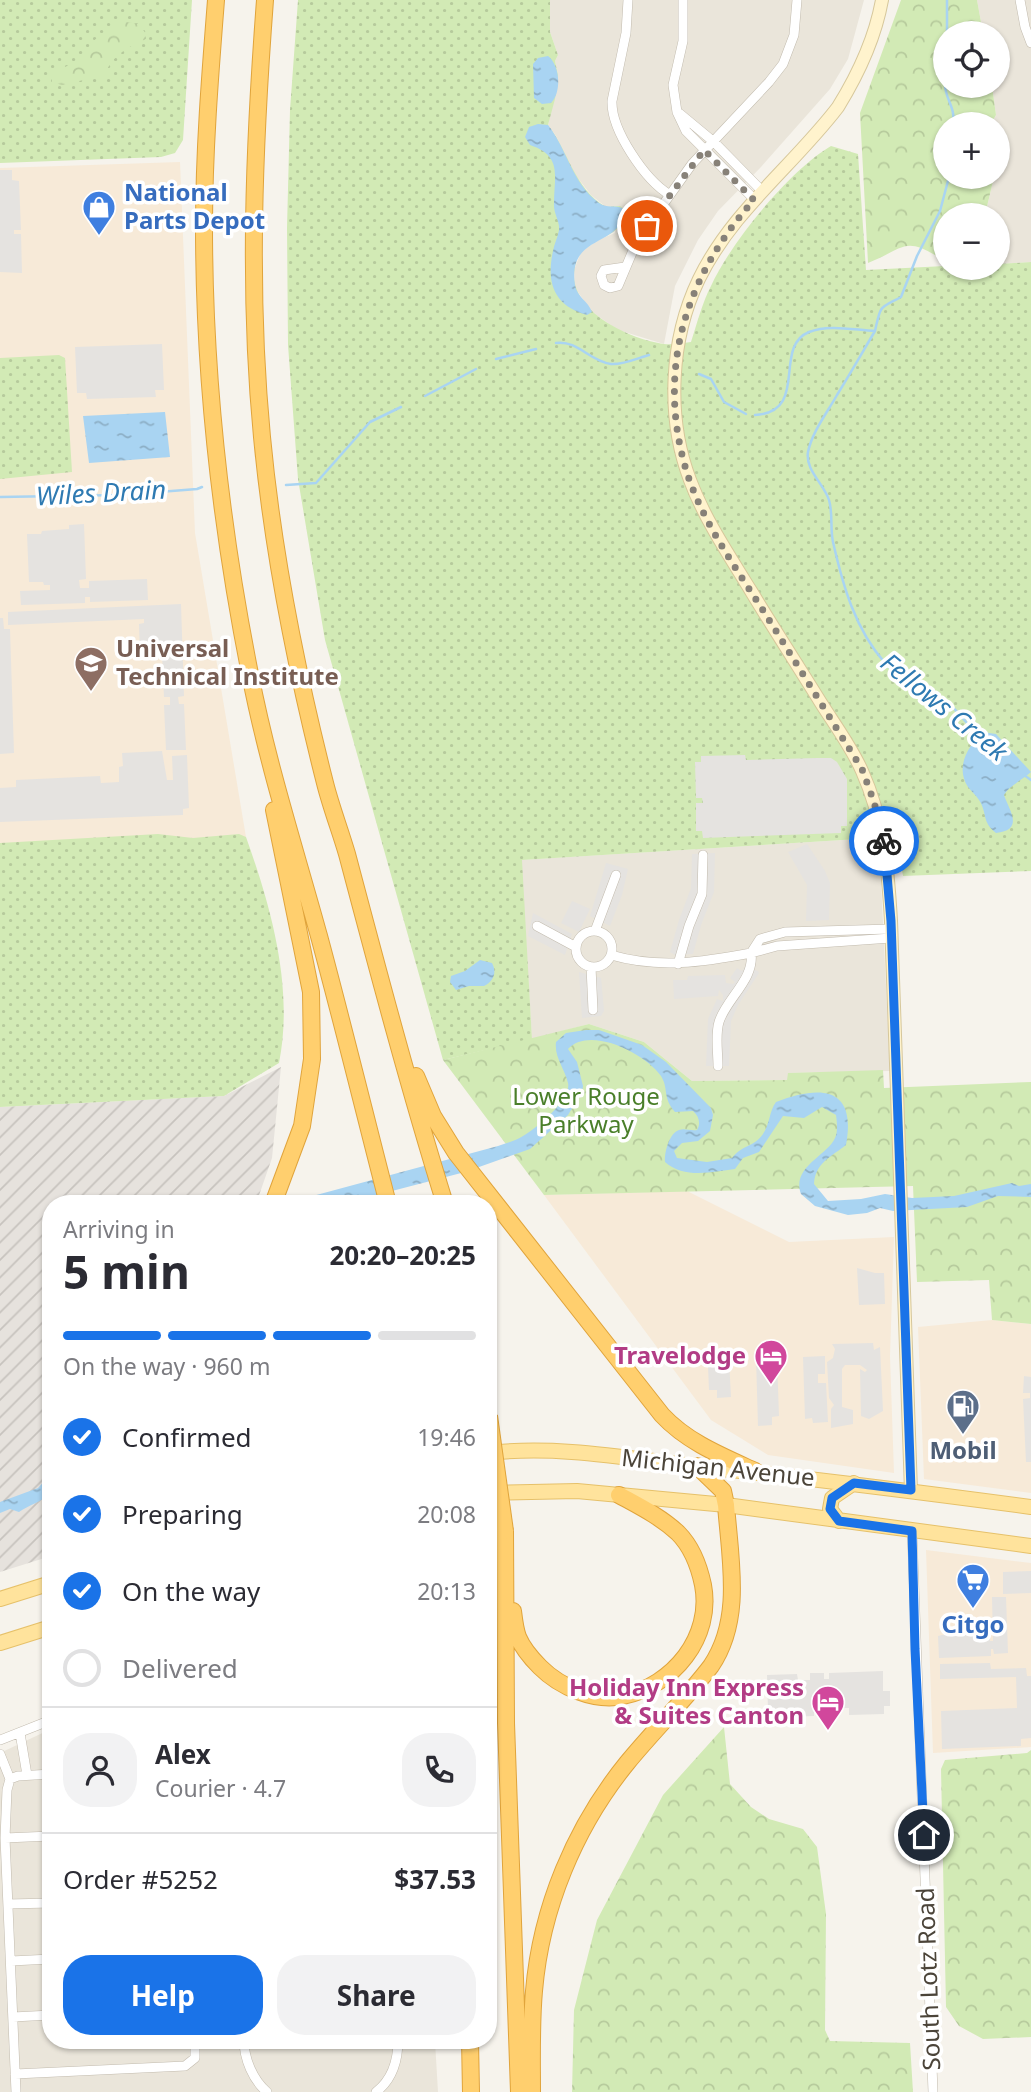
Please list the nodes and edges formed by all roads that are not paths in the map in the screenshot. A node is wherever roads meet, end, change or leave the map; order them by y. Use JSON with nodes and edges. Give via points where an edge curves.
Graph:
{"nodes":[{"id":1,"x":216,"y":0,"type":"edge"},
{"id":2,"x":265,"y":0,"type":"edge"},
{"id":3,"x":628,"y":0,"type":"edge"},
{"id":4,"x":683,"y":0,"type":"edge"},
{"id":5,"x":797,"y":0,"type":"edge"},
{"id":6,"x":883,"y":0,"type":"edge"},
{"id":7,"x":1020,"y":0,"type":"edge"},
{"id":8,"x":1031,"y":43,"type":"edge"},
{"id":9,"x":677,"y":112,"type":"junction"},
{"id":10,"x":714,"y":142,"type":"junction"},
{"id":11,"x":704,"y":150,"type":"junction"},
{"id":12,"x":670,"y":195,"type":"junction"},
{"id":13,"x":758,"y":195,"type":"junction"},
{"id":14,"x":625,"y":267,"type":"dead end"},
{"id":15,"x":255,"y":696,"type":"junction"},
{"id":16,"x":703,"y":855,"type":"dead end"},
{"id":17,"x":617,"y":875,"type":"dead end"},
{"id":18,"x":537,"y":926,"type":"dead end"},
{"id":19,"x":595,"y":931,"type":"junction"},
{"id":20,"x":891,"y":934,"type":"junction"},
{"id":21,"x":576,"y":947,"type":"junction"},
{"id":22,"x":751,"y":953,"type":"junction"},
{"id":23,"x":611,"y":955,"type":"junction"},
{"id":24,"x":678,"y":964,"type":"junction"},
{"id":25,"x":592,"y":967,"type":"junction"},
{"id":26,"x":593,"y":1010,"type":"dead end"},
{"id":27,"x":718,"y":1066,"type":"dead end"},
{"id":28,"x":428,"y":1124,"type":"junction"},
{"id":29,"x":276,"y":1195,"type":"edge"},
{"id":30,"x":386,"y":1195,"type":"edge"},
{"id":31,"x":443,"y":1195,"type":"edge"},
{"id":32,"x":489,"y":1195,"type":"edge"},
{"id":33,"x":497,"y":1206,"type":"edge"},
{"id":34,"x":497,"y":1452,"type":"edge"},
{"id":35,"x":697,"y":1466,"type":"junction"},
{"id":36,"x":755,"y":1471,"type":"junction"},
{"id":37,"x":497,"y":1472,"type":"edge"},
{"id":38,"x":854,"y":1483,"type":"junction"},
{"id":39,"x":911,"y":1490,"type":"junction"},
{"id":40,"x":497,"y":1493,"type":"edge"},
{"id":41,"x":619,"y":1495,"type":"junction"},
{"id":42,"x":726,"y":1505,"type":"junction"},
{"id":43,"x":1031,"y":1507,"type":"edge"},
{"id":44,"x":839,"y":1521,"type":"junction"},
{"id":45,"x":505,"y":1531,"type":"junction"},
{"id":46,"x":912,"y":1531,"type":"junction"},
{"id":47,"x":1031,"y":1546,"type":"edge"},
{"id":48,"x":42,"y":1586,"type":"edge"},
{"id":49,"x":0,"y":1599,"type":"edge"},
{"id":50,"x":42,"y":1630,"type":"edge"},
{"id":51,"x":0,"y":1643,"type":"edge"},
{"id":52,"x":42,"y":1724,"type":"edge"},
{"id":53,"x":20,"y":1733,"type":"junction"},
{"id":54,"x":0,"y":1740,"type":"edge"},
{"id":55,"x":0,"y":1754,"type":"edge"},
{"id":56,"x":42,"y":1774,"type":"edge"},
{"id":57,"x":27,"y":1775,"type":"junction"},
{"id":58,"x":10,"y":1779,"type":"junction"},
{"id":59,"x":42,"y":1836,"type":"edge"},
{"id":60,"x":5,"y":1838,"type":"junction"},
{"id":61,"x":42,"y":1903,"type":"edge"},
{"id":62,"x":8,"y":1905,"type":"junction"},
{"id":63,"x":42,"y":1959,"type":"edge"},
{"id":64,"x":11,"y":1961,"type":"junction"},
{"id":65,"x":42,"y":2015,"type":"edge"},
{"id":66,"x":13,"y":2017,"type":"junction"},
{"id":67,"x":195,"y":2049,"type":"edge"},
{"id":68,"x":246,"y":2049,"type":"edge"},
{"id":69,"x":397,"y":2049,"type":"edge"},
{"id":70,"x":469,"y":2049,"type":"edge"},
{"id":71,"x":15,"y":2074,"type":"junction"},
{"id":72,"x":471,"y":2087,"type":"edge"},
{"id":73,"x":16,"y":2092,"type":"edge"},
{"id":74,"x":267,"y":2092,"type":"edge"},
{"id":75,"x":376,"y":2092,"type":"edge"},
{"id":76,"x":519,"y":2092,"type":"edge"},
{"id":77,"x":532,"y":2092,"type":"edge"},
{"id":78,"x":933,"y":2092,"type":"edge"}],
"edges":[{"from":1,"to":15,"type":"highway","via":[[205,186],[207,327],[219,476]]},
{"from":2,"to":28,"type":"highway","via":[[255,129],[253,250],[262,438],[273,534],[296,661],[326,786],[363,896]]},
{"from":3,"to":12,"type":"street","via":[[611,111],[650,180]]},
{"from":4,"to":9,"type":"street","via":[[683,41],[673,85]]},
{"from":5,"to":10,"type":"street","via":[[794,35],[783,64]]},
{"from":6,"to":13,"type":"street","via":[[869,49],[852,85],[830,117]]},
{"from":7,"to":8,"type":"street"},
{"from":9,"to":10,"type":"street"},
{"from":9,"to":11,"type":"street","via":[[686,131]]},
{"from":10,"to":11,"type":"street"},
{"from":10,"to":13,"type":"street"},
{"from":11,"to":12,"type":"street"},
{"from":11,"to":13,"type":"street"},
{"from":12,"to":14,"type":"street","via":[[637,241]]},
{"from":13,"to":20,"type":"street","via":[[718,244],[686,312],[675,384],[680,443],[689,477],[716,534],[862,769],[883,835]]},
{"from":15,"to":29,"type":"highway","via":[[260,743],[311,992],[307,1100]]},
{"from":15,"to":30,"type":"highway"},
{"from":16,"to":24,"type":"street","via":[[702,894]]},
{"from":17,"to":19,"type":"street"},
{"from":18,"to":21,"type":"street"},
{"from":19,"to":21,"type":"street","via":[[580,937]]},
{"from":19,"to":23,"type":"street","via":[[609,939]]},
{"from":20,"to":22,"type":"street","via":[[772,935],[756,942]]},
{"from":20,"to":39,"type":"street"},
{"from":21,"to":25,"type":"street","via":[[582,962]]},
{"from":22,"to":24,"type":"street"},
{"from":22,"to":27,"type":"street","via":[[747,974],[719,1021]]},
{"from":23,"to":24,"type":"street","via":[[634,962]]},
{"from":23,"to":25,"type":"street","via":[[604,965]]},
{"from":25,"to":26,"type":"street"},
{"from":28,"to":31,"type":"highway"},
{"from":28,"to":32,"type":"highway"},
{"from":33,"to":36,"type":"highway","via":[[668,1420],[700,1445]]},
{"from":34,"to":35,"type":"main road","name":"Michigan Avenue","via":[[566,1452]]},
{"from":35,"to":36,"type":"main road","name":"Michigan Avenue"},
{"from":35,"to":42,"type":"highway","via":[[723,1491]]},
{"from":36,"to":38,"type":"main road","name":"Michigan Avenue"},
{"from":37,"to":45,"type":"highway","bridge":true},
{"from":38,"to":39,"type":"main road","name":"Michigan Avenue"},
{"from":38,"to":44,"type":"main road","via":[[832,1498],[830,1509]]},
{"from":39,"to":43,"type":"main road","name":"Michigan Avenue"},
{"from":40,"to":41,"type":"main road","name":"Michigan Avenue"},
{"from":41,"to":42,"type":"main road","name":"Michigan Avenue"},
{"from":41,"to":45,"type":"highway","via":[[678,1534],[698,1564],[704,1591],[702,1621],[685,1658],[661,1680],[622,1696],[575,1690],[551,1678],[524,1649],[517,1635]]},
{"from":42,"to":44,"type":"main road","name":"Michigan Avenue"},
{"from":42,"to":77,"type":"highway","via":[[732,1595],[728,1632],[711,1666],[602,1797],[565,1866],[538,1960]]},
{"from":44,"to":46,"type":"main road","name":"Michigan Avenue"},
{"from":45,"to":76,"type":"highway","via":[[506,1723]]},
{"from":46,"to":47,"type":"main road","name":"Michigan Avenue"},
{"from":46,"to":78,"type":"street","name":"South Lotz Road"},
{"from":48,"to":49,"type":"main road"},
{"from":50,"to":51,"type":"main road"},
{"from":52,"to":53,"type":"street"},
{"from":53,"to":54,"type":"street"},
{"from":53,"to":57,"type":"street"},
{"from":55,"to":58,"type":"street"},
{"from":56,"to":57,"type":"street"},
{"from":57,"to":58,"type":"street"},
{"from":58,"to":60,"type":"street"},
{"from":59,"to":60,"type":"street"},
{"from":60,"to":62,"type":"street"},
{"from":61,"to":62,"type":"street"},
{"from":62,"to":64,"type":"street"},
{"from":63,"to":64,"type":"street"},
{"from":64,"to":66,"type":"street"},
{"from":65,"to":66,"type":"street"},
{"from":66,"to":71,"type":"street"},
{"from":67,"to":71,"type":"street","via":[[195,2058],[185,2066]]},
{"from":68,"to":74,"type":"street","via":[[250,2068]]},
{"from":69,"to":75,"type":"street","via":[[390,2077]]},
{"from":70,"to":72,"type":"highway"},
{"from":71,"to":73,"type":"street"}]}
